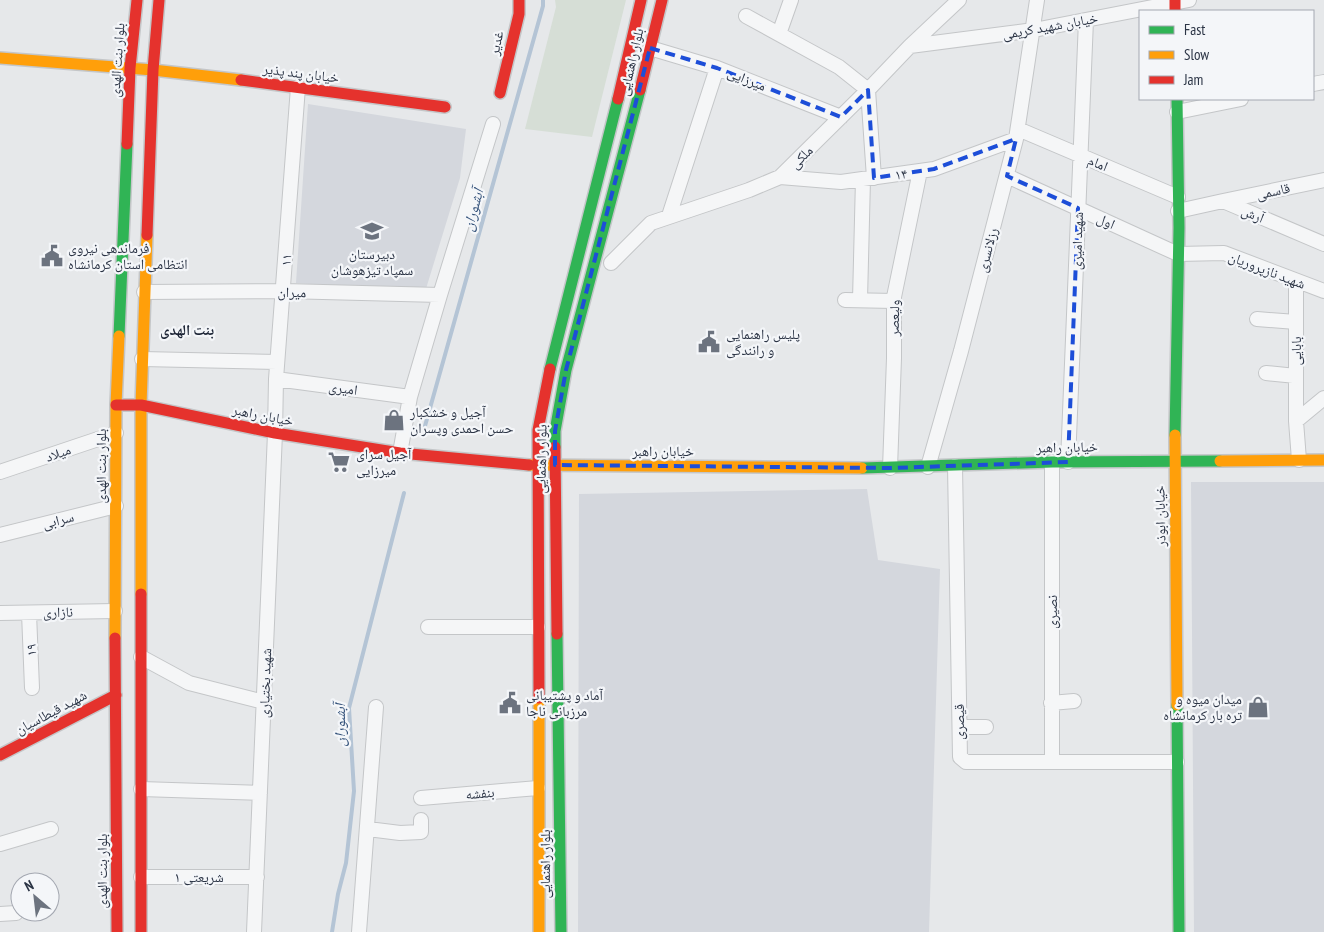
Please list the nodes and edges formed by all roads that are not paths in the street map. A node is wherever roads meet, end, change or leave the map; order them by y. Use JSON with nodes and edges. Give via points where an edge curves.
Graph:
{"nodes":[{"id":1,"x":136,"y":0,"type":"edge"},
{"id":2,"x":159,"y":0,"type":"edge"},
{"id":3,"x":519,"y":0,"type":"edge"},
{"id":4,"x":641,"y":0,"type":"edge"},
{"id":5,"x":662,"y":0,"type":"edge"},
{"id":6,"x":791,"y":0,"type":"edge"},
{"id":7,"x":959,"y":0,"type":"edge"},
{"id":8,"x":1037,"y":0,"type":"edge"},
{"id":9,"x":1179,"y":3,"type":"edge"},
{"id":10,"x":1139,"y":10,"type":"edge"},
{"id":11,"x":1141,"y":10,"type":"edge"},
{"id":12,"x":746,"y":16,"type":"dead end"},
{"id":13,"x":1086,"y":20,"type":"junction"},
{"id":14,"x":1034,"y":30,"type":"junction"},
{"id":15,"x":779,"y":34,"type":"junction"},
{"id":16,"x":910,"y":46,"type":"junction"},
{"id":17,"x":650,"y":48,"type":"junction"},
{"id":18,"x":0,"y":58,"type":"edge"},
{"id":19,"x":130,"y":68,"type":"junction"},
{"id":20,"x":718,"y":68,"type":"junction"},
{"id":21,"x":153,"y":70,"type":"junction"},
{"id":22,"x":298,"y":87,"type":"junction"},
{"id":23,"x":868,"y":90,"type":"junction"},
{"id":24,"x":500,"y":93,"type":"dead end"},
{"id":25,"x":1230,"y":100,"type":"edge"},
{"id":26,"x":1177,"y":105,"type":"edge"},
{"id":27,"x":445,"y":107,"type":"dead end"},
{"id":28,"x":841,"y":117,"type":"junction"},
{"id":29,"x":493,"y":124,"type":"dead end"},
{"id":30,"x":1017,"y":134,"type":"junction"},
{"id":31,"x":1081,"y":156,"type":"junction"},
{"id":32,"x":920,"y":171,"type":"junction"},
{"id":33,"x":1007,"y":176,"type":"junction"},
{"id":34,"x":780,"y":177,"type":"junction"},
{"id":35,"x":868,"y":178,"type":"junction"},
{"id":36,"x":1324,"y":180,"type":"edge"},
{"id":37,"x":1223,"y":201,"type":"junction"},
{"id":38,"x":1178,"y":204,"type":"junction"},
{"id":39,"x":1078,"y":208,"type":"junction"},
{"id":40,"x":669,"y":216,"type":"junction"},
{"id":41,"x":1324,"y":244,"type":"edge"},
{"id":42,"x":1178,"y":254,"type":"junction"},
{"id":43,"x":611,"y":263,"type":"dead end"},
{"id":44,"x":1296,"y":281,"type":"junction"},
{"id":45,"x":144,"y":292,"type":"junction"},
{"id":46,"x":284,"y":292,"type":"junction"},
{"id":47,"x":1324,"y":292,"type":"edge"},
{"id":48,"x":440,"y":295,"type":"junction"},
{"id":49,"x":845,"y":300,"type":"dead end"},
{"id":50,"x":860,"y":300,"type":"junction"},
{"id":51,"x":894,"y":301,"type":"junction"},
{"id":52,"x":1257,"y":319,"type":"dead end"},
{"id":53,"x":1296,"y":322,"type":"junction"},
{"id":54,"x":142,"y":358,"type":"junction"},
{"id":55,"x":277,"y":362,"type":"junction"},
{"id":56,"x":1266,"y":373,"type":"dead end"},
{"id":57,"x":1296,"y":376,"type":"junction"},
{"id":58,"x":276,"y":379,"type":"junction"},
{"id":59,"x":410,"y":398,"type":"junction"},
{"id":60,"x":1324,"y":398,"type":"edge"},
{"id":61,"x":116,"y":405,"type":"junction"},
{"id":62,"x":140,"y":406,"type":"junction"},
{"id":63,"x":1296,"y":420,"type":"junction"},
{"id":64,"x":116,"y":433,"type":"junction"},
{"id":65,"x":275,"y":433,"type":"junction"},
{"id":66,"x":400,"y":453,"type":"junction"},
{"id":67,"x":1175,"y":460,"type":"junction"},
{"id":68,"x":1299,"y":460,"type":"junction"},
{"id":69,"x":1324,"y":460,"type":"edge"},
{"id":70,"x":1052,"y":462,"type":"junction"},
{"id":71,"x":1068,"y":462,"type":"junction"},
{"id":72,"x":555,"y":465,"type":"junction"},
{"id":73,"x":538,"y":466,"type":"junction"},
{"id":74,"x":955,"y":466,"type":"junction"},
{"id":75,"x":928,"y":467,"type":"junction"},
{"id":76,"x":890,"y":468,"type":"junction"},
{"id":77,"x":0,"y":472,"type":"edge"},
{"id":78,"x":116,"y":506,"type":"junction"},
{"id":79,"x":0,"y":534,"type":"edge"},
{"id":80,"x":115,"y":611,"type":"junction"},
{"id":81,"x":0,"y":613,"type":"edge"},
{"id":82,"x":29,"y":613,"type":"junction"},
{"id":83,"x":428,"y":627,"type":"dead end"},
{"id":84,"x":538,"y":627,"type":"junction"},
{"id":85,"x":141,"y":656,"type":"junction"},
{"id":86,"x":32,"y":688,"type":"dead end"},
{"id":87,"x":116,"y":695,"type":"junction"},
{"id":88,"x":1074,"y":701,"type":"dead end"},
{"id":89,"x":264,"y":702,"type":"junction"},
{"id":90,"x":1051,"y":703,"type":"junction"},
{"id":91,"x":376,"y":707,"type":"dead end"},
{"id":92,"x":960,"y":727,"type":"junction"},
{"id":93,"x":986,"y":727,"type":"dead end"},
{"id":94,"x":0,"y":755,"type":"edge"},
{"id":95,"x":1052,"y":762,"type":"junction"},
{"id":96,"x":1178,"y":762,"type":"junction"},
{"id":97,"x":538,"y":788,"type":"junction"},
{"id":98,"x":141,"y":790,"type":"junction"},
{"id":99,"x":260,"y":793,"type":"junction"},
{"id":100,"x":421,"y":798,"type":"dead end"},
{"id":101,"x":421,"y":820,"type":"dead end"},
{"id":102,"x":51,"y":829,"type":"dead end"},
{"id":103,"x":368,"y":829,"type":"junction"},
{"id":104,"x":129,"y":841,"type":"junction"},
{"id":105,"x":0,"y":844,"type":"edge"},
{"id":106,"x":141,"y":877,"type":"junction"},
{"id":107,"x":257,"y":877,"type":"junction"},
{"id":108,"x":117,"y":932,"type":"edge"},
{"id":109,"x":141,"y":932,"type":"edge"},
{"id":110,"x":254,"y":932,"type":"edge"},
{"id":111,"x":359,"y":932,"type":"edge"},
{"id":112,"x":539,"y":932,"type":"edge"},
{"id":113,"x":561,"y":932,"type":"edge"},
{"id":114,"x":1179,"y":932,"type":"edge"}],
"edges":[{"from":1,"to":19,"type":"main road","name":"بلوار بنت الهدی"},
{"from":2,"to":21,"type":"main road","name":"بلوار بنت الهدی"},
{"from":3,"to":24,"type":"main road","name":"غدیر","via":[[519,14]]},
{"from":4,"to":73,"type":"main road","name":"بلوار راهنمایی","via":[[547,380],[538,430]]},
{"from":5,"to":17,"type":"main road","name":"بلوار راهنمایی"},
{"from":6,"to":15,"type":"street"},
{"from":7,"to":16,"type":"street","name":"ملکی"},
{"from":8,"to":14,"type":"street","name":"رزلانسری"},
{"from":9,"to":11,"type":"street","name":"خیابان شهید کریمی"},
{"from":10,"to":13,"type":"street","name":"خیابان شهید کریمی"},
{"from":12,"to":15,"type":"street"},
{"from":13,"to":14,"type":"street","name":"خیابان شهید کریمی"},
{"from":13,"to":31,"type":"street","name":"شهید امیری"},
{"from":14,"to":16,"type":"street","name":"خیابان شهید کریمی"},
{"from":14,"to":30,"type":"street","name":"رزلانسری"},
{"from":15,"to":23,"type":"street","via":[[839,67]]},
{"from":16,"to":23,"type":"street","name":"ملکی"},
{"from":17,"to":20,"type":"street","name":"میرزایی"},
{"from":17,"to":72,"type":"main road","name":"بلوار راهنمایی","via":[[566,370],[555,431]]},
{"from":18,"to":19,"type":"main road","name":"خیابان پند پذیر"},
{"from":19,"to":21,"type":"main road","name":"خیابان پند پذیر"},
{"from":19,"to":61,"type":"main road","name":"بلوار بنت الهدی"},
{"from":20,"to":28,"type":"street","name":"میرزایی"},
{"from":20,"to":40,"type":"street"},
{"from":21,"to":22,"type":"main road","name":"خیابان پند پذیر"},
{"from":21,"to":45,"type":"main road","name":"بلوار بنت الهدی"},
{"from":22,"to":27,"type":"main road","name":"خیابان پند پذیر"},
{"from":22,"to":46,"type":"street","name":"۱۱"},
{"from":23,"to":28,"type":"street","name":"ملکی"},
{"from":23,"to":35,"type":"street"},
{"from":25,"to":26,"type":"street"},
{"from":26,"to":38,"type":"main road","name":"خیابان ابوذر"},
{"from":28,"to":34,"type":"street","name":"ملکی"},
{"from":29,"to":48,"type":"street"},
{"from":30,"to":31,"type":"street","name":"امام"},
{"from":30,"to":32,"type":"street","name":"۱۴","via":[[934,169]]},
{"from":30,"to":33,"type":"street","name":"رزلانسری"},
{"from":31,"to":38,"type":"street","name":"امام"},
{"from":31,"to":39,"type":"street","name":"شهید امیری"},
{"from":32,"to":35,"type":"street","name":"۱۴"},
{"from":32,"to":51,"type":"street","name":"ولیعصر"},
{"from":33,"to":39,"type":"street","name":"اول"},
{"from":33,"to":75,"type":"street","name":"رزلانسری"},
{"from":34,"to":35,"type":"street","name":"۱۴","via":[[842,182]]},
{"from":34,"to":40,"type":"street","name":"ملکی"},
{"from":35,"to":50,"type":"street"},
{"from":36,"to":37,"type":"street","name":"قاسمی"},
{"from":37,"to":38,"type":"street"},
{"from":37,"to":41,"type":"street","name":"آرش"},
{"from":38,"to":42,"type":"main road","name":"خیابان ابوذر"},
{"from":39,"to":42,"type":"street","name":"اول"},
{"from":39,"to":71,"type":"street","name":"شهید امیری"},
{"from":40,"to":43,"type":"street","name":"ملکی","via":[[651,223]]},
{"from":42,"to":44,"type":"street","name":"شهید نازپروریان","via":[[1224,253]]},
{"from":42,"to":67,"type":"main road","name":"خیابان ابوذر"},
{"from":44,"to":47,"type":"street","name":"شهید نازپروریان"},
{"from":44,"to":53,"type":"street","name":"بابایی"},
{"from":45,"to":46,"type":"street","name":"میران"},
{"from":45,"to":54,"type":"main road","name":"بلوار بنت الهدی"},
{"from":46,"to":48,"type":"street","name":"میران"},
{"from":46,"to":55,"type":"street","name":"۱۱"},
{"from":48,"to":59,"type":"street"},
{"from":49,"to":50,"type":"street"},
{"from":50,"to":51,"type":"street"},
{"from":51,"to":76,"type":"street","name":"ولیعصر"},
{"from":52,"to":53,"type":"street"},
{"from":53,"to":57,"type":"street","name":"بابایی"},
{"from":54,"to":55,"type":"street"},
{"from":54,"to":62,"type":"main road","name":"بلوار بنت الهدی"},
{"from":55,"to":58,"type":"street","name":"۱۱"},
{"from":56,"to":57,"type":"street"},
{"from":57,"to":63,"type":"street","name":"بابایی"},
{"from":58,"to":59,"type":"street","name":"امیری"},
{"from":58,"to":65,"type":"street","name":"۱۱"},
{"from":59,"to":66,"type":"street"},
{"from":60,"to":63,"type":"street"},
{"from":61,"to":62,"type":"main road","name":"خیابان راهبر"},
{"from":61,"to":64,"type":"main road","name":"بلوار بنت الهدی"},
{"from":62,"to":65,"type":"main road","name":"خیابان راهبر"},
{"from":62,"to":85,"type":"main road","name":"بلوار بنت الهدی"},
{"from":63,"to":68,"type":"street"},
{"from":64,"to":77,"type":"street","name":"میلاد"},
{"from":64,"to":78,"type":"main road","name":"بلوار بنت الهدی"},
{"from":65,"to":66,"type":"main road","name":"خیابان راهبر"},
{"from":65,"to":89,"type":"street","name":"شهید بختیاری"},
{"from":66,"to":73,"type":"main road","name":"خیابان راهبر"},
{"from":67,"to":68,"type":"main road","name":"خیابان راهبر"},
{"from":67,"to":71,"type":"main road","name":"خیابان راهبر"},
{"from":67,"to":96,"type":"main road","name":"خیابان ابوذر"},
{"from":68,"to":69,"type":"main road","name":"خیابان راهبر"},
{"from":70,"to":71,"type":"main road","name":"خیابان راهبر"},
{"from":70,"to":74,"type":"main road","name":"خیابان راهبر"},
{"from":70,"to":90,"type":"street","name":"نصیری"},
{"from":72,"to":73,"type":"main road","name":"خیابان راهبر"},
{"from":72,"to":76,"type":"main road","name":"خیابان راهبر"},
{"from":72,"to":113,"type":"main road","name":"بلوار راهنمایی"},
{"from":73,"to":84,"type":"main road","name":"بلوار راهنمایی"},
{"from":74,"to":75,"type":"main road","name":"خیابان راهبر"},
{"from":74,"to":92,"type":"street","name":"قیصری"},
{"from":75,"to":76,"type":"main road","name":"خیابان راهبر"},
{"from":78,"to":79,"type":"street","name":"سرابی"},
{"from":78,"to":80,"type":"main road","name":"بلوار بنت الهدی"},
{"from":80,"to":82,"type":"street","name":"نازاری"},
{"from":80,"to":87,"type":"main road","name":"بلوار بنت الهدی"},
{"from":81,"to":82,"type":"street","name":"نازاری"},
{"from":82,"to":86,"type":"street","name":"۱۹"},
{"from":83,"to":84,"type":"street"},
{"from":84,"to":97,"type":"main road","name":"بلوار راهنمایی"},
{"from":85,"to":89,"type":"street","via":[[188,682]]},
{"from":85,"to":98,"type":"main road","name":"بلوار بنت الهدی"},
{"from":87,"to":94,"type":"main road","name":"شهید قیطاسیان"},
{"from":87,"to":104,"type":"main road","name":"بلوار بنت الهدی"},
{"from":88,"to":90,"type":"street"},
{"from":89,"to":99,"type":"street","name":"شهید بختیاری"},
{"from":90,"to":95,"type":"street","name":"نصیری"},
{"from":91,"to":103,"type":"street"},
{"from":92,"to":93,"type":"street"},
{"from":92,"to":95,"type":"street","name":"قیصری","via":[[960,758],[963,761]]},
{"from":95,"to":96,"type":"street","name":"قیصری"},
{"from":96,"to":114,"type":"main road","name":"خیابان ابوذر"},
{"from":97,"to":100,"type":"street","name":"بنفشه"},
{"from":97,"to":112,"type":"main road","name":"بلوار راهنمایی"},
{"from":98,"to":99,"type":"street"},
{"from":98,"to":104,"type":"main road","name":"بلوار بنت الهدی"},
{"from":99,"to":107,"type":"street","name":"شهید بختیاری"},
{"from":101,"to":103,"type":"street","via":[[421,832]]},
{"from":102,"to":105,"type":"street"},
{"from":103,"to":111,"type":"street"},
{"from":104,"to":106,"type":"main road","name":"بلوار بنت الهدی"},
{"from":104,"to":108,"type":"main road","name":"بلوار بنت الهدی"},
{"from":106,"to":107,"type":"street","name":"شریعتی ۱"},
{"from":106,"to":109,"type":"main road","name":"بلوار بنت الهدی"},
{"from":107,"to":110,"type":"street","name":"شهید بختیاری"}]}
